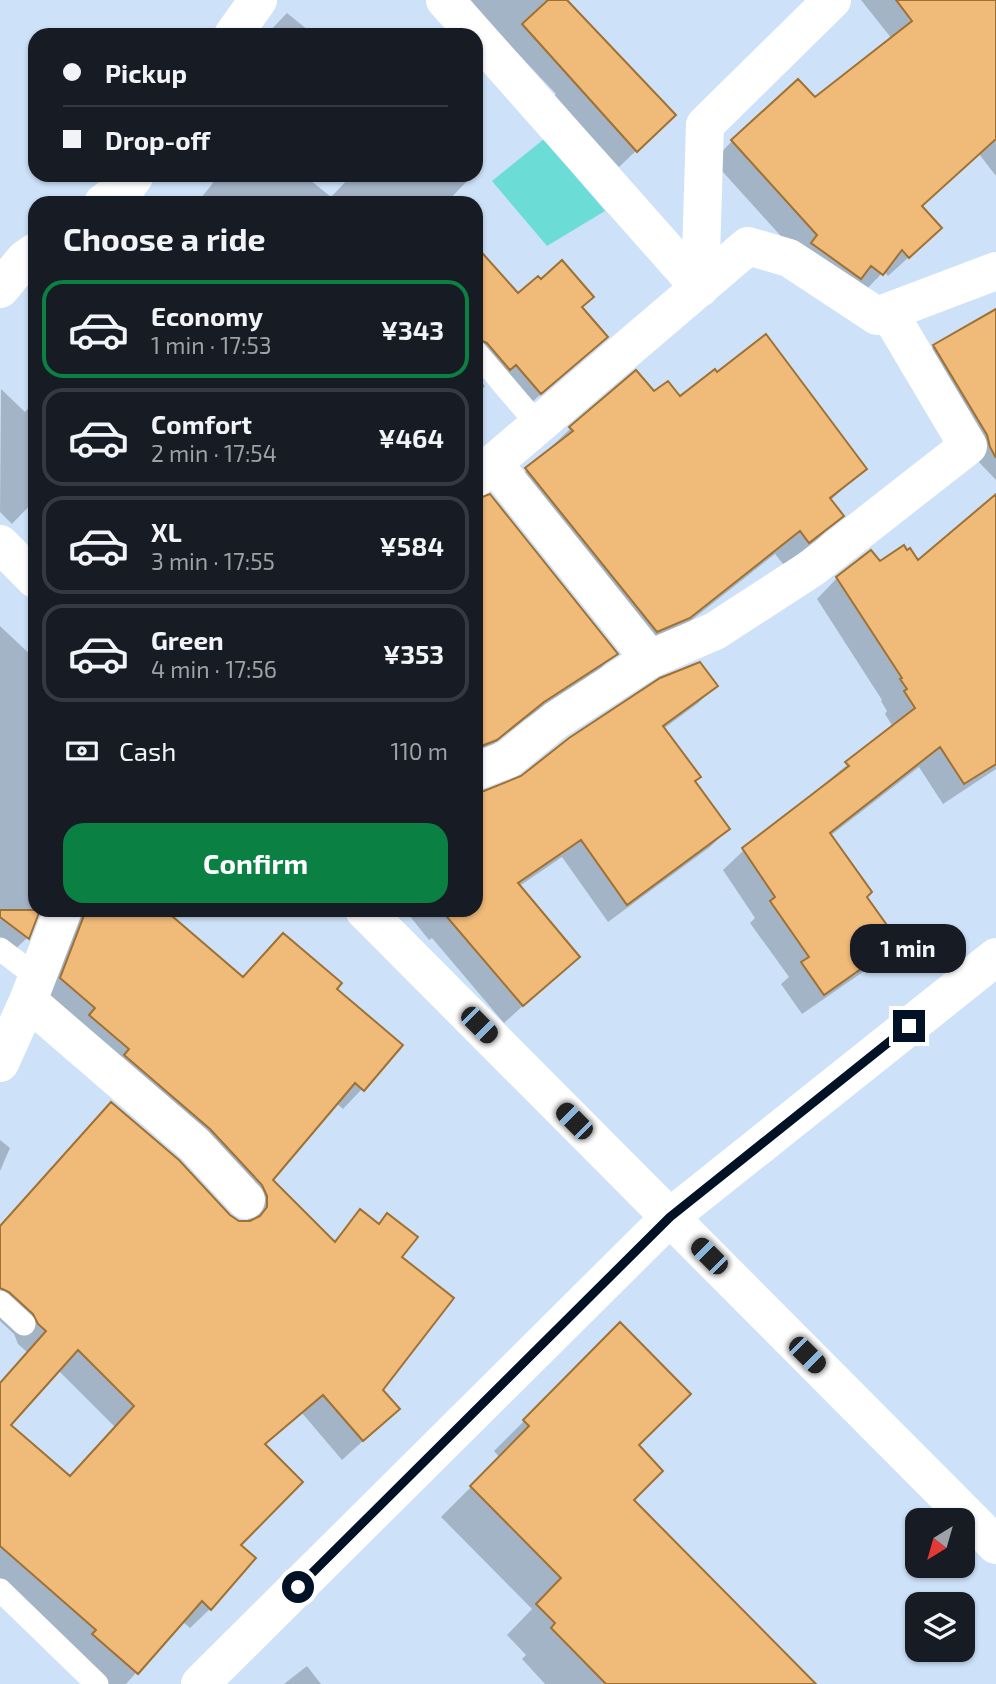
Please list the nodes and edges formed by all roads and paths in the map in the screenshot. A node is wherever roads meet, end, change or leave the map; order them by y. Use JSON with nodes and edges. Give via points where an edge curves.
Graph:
{"nodes":[{"id":1,"x":258,"y":0,"type":"edge"},
{"id":2,"x":445,"y":0,"type":"edge"},
{"id":3,"x":817,"y":5,"type":"edge"},
{"id":4,"x":238,"y":28,"type":"edge"},
{"id":5,"x":470,"y":28,"type":"edge"},
{"id":6,"x":483,"y":43,"type":"edge"},
{"id":7,"x":131,"y":182,"type":"edge"},
{"id":8,"x":113,"y":196,"type":"edge"},
{"id":9,"x":28,"y":257,"type":"edge"},
{"id":10,"x":996,"y":271,"type":"edge"},
{"id":11,"x":700,"y":288,"type":"junction"},
{"id":12,"x":0,"y":289,"type":"edge"},
{"id":13,"x":889,"y":313,"type":"junction"},
{"id":14,"x":483,"y":360,"type":"edge"},
{"id":15,"x":539,"y":426,"type":"junction"},
{"id":16,"x":485,"y":471,"type":"edge"},
{"id":17,"x":0,"y":544,"type":"edge"},
{"id":18,"x":28,"y":572,"type":"edge"},
{"id":19,"x":650,"y":659,"type":"junction"},
{"id":20,"x":483,"y":768,"type":"edge"},
{"id":21,"x":60,"y":917,"type":"edge"},
{"id":22,"x":371,"y":917,"type":"edge"},
{"id":23,"x":0,"y":949,"type":"edge"},
{"id":24,"x":996,"y":957,"type":"edge"},
{"id":25,"x":33,"y":989,"type":"junction"},
{"id":26,"x":0,"y":1063,"type":"edge"},
{"id":27,"x":246,"y":1200,"type":"dead end"},
{"id":28,"x":670,"y":1217,"type":"junction"},
{"id":29,"x":0,"y":1302,"type":"edge"},
{"id":30,"x":24,"y":1324,"type":"dead end"},
{"id":31,"x":996,"y":1545,"type":"edge"},
{"id":32,"x":0,"y":1590,"type":"edge"},
{"id":33,"x":97,"y":1684,"type":"edge"},
{"id":34,"x":200,"y":1684,"type":"edge"}],
"edges":[{"from":1,"to":4,"type":"street"},
{"from":2,"to":5,"type":"street"},
{"from":3,"to":11,"type":"street","via":[[705,125]]},
{"from":6,"to":11,"type":"street"},
{"from":7,"to":8,"type":"street"},
{"from":9,"to":12,"type":"street"},
{"from":10,"to":13,"type":"street"},
{"from":11,"to":13,"type":"street","via":[[748,246],[789,258],[877,316]]},
{"from":11,"to":15,"type":"street"},
{"from":13,"to":19,"type":"street","via":[[968,446],[812,568],[715,631]]},
{"from":14,"to":15,"type":"lane"},
{"from":15,"to":16,"type":"street"},
{"from":16,"to":19,"type":"street"},
{"from":17,"to":18,"type":"street"},
{"from":19,"to":20,"type":"street","via":[[556,720],[509,759]]},
{"from":21,"to":25,"type":"street"},
{"from":22,"to":28,"type":"street"},
{"from":23,"to":25,"type":"lane"},
{"from":24,"to":28,"type":"street"},
{"from":25,"to":26,"type":"street"},
{"from":25,"to":27,"type":"street"},
{"from":28,"to":31,"type":"street"},
{"from":28,"to":34,"type":"street"},
{"from":29,"to":30,"type":"lane"},
{"from":32,"to":33,"type":"lane"}]}
